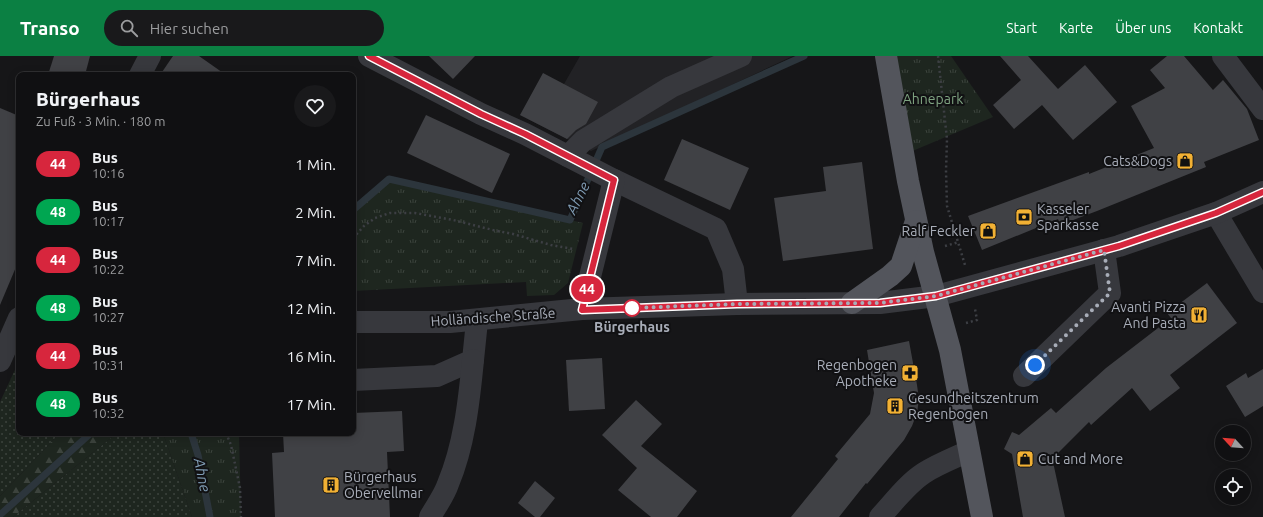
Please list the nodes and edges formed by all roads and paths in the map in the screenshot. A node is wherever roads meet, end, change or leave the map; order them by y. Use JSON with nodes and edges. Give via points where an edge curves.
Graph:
{"nodes":[{"id":1,"x":150,"y":56,"type":"edge"},
{"id":2,"x":369,"y":56,"type":"edge"},
{"id":3,"x":741,"y":56,"type":"edge"},
{"id":4,"x":886,"y":56,"type":"edge"},
{"id":5,"x":938,"y":56,"type":"edge"},
{"id":6,"x":1223,"y":56,"type":"edge"},
{"id":7,"x":142,"y":72,"type":"edge"},
{"id":8,"x":1263,"y":109,"type":"edge"},
{"id":9,"x":573,"y":159,"type":"junction"},
{"id":10,"x":608,"y":177,"type":"junction"},
{"id":11,"x":1263,"y":192,"type":"edge"},
{"id":12,"x":1216,"y":213,"type":"junction"},
{"id":13,"x":916,"y":220,"type":"junction"},
{"id":14,"x":356,"y":235,"type":"edge"},
{"id":15,"x":1104,"y":250,"type":"junction"},
{"id":16,"x":596,"y":252,"type":"junction"},
{"id":17,"x":971,"y":286,"type":"junction"},
{"id":18,"x":1263,"y":292,"type":"edge"},
{"id":19,"x":936,"y":296,"type":"junction"},
{"id":20,"x":852,"y":303,"type":"junction"},
{"id":21,"x":737,"y":304,"type":"junction"},
{"id":22,"x":582,"y":310,"type":"junction"},
{"id":23,"x":477,"y":321,"type":"junction"},
{"id":24,"x":356,"y":322,"type":"edge"},
{"id":25,"x":12,"y":331,"type":"edge"},
{"id":26,"x":473,"y":360,"type":"junction"},
{"id":27,"x":0,"y":361,"type":"edge"},
{"id":28,"x":1024,"y":376,"type":"dead end"},
{"id":29,"x":356,"y":380,"type":"edge"},
{"id":30,"x":227,"y":436,"type":"edge"},
{"id":31,"x":969,"y":451,"type":"junction"},
{"id":32,"x":240,"y":517,"type":"edge"},
{"id":33,"x":430,"y":517,"type":"edge"},
{"id":34,"x":880,"y":517,"type":"edge"},
{"id":35,"x":982,"y":517,"type":"edge"}],
"edges":[{"from":1,"to":7,"type":"street"},
{"from":2,"to":9,"type":"street"},
{"from":3,"to":9,"type":"street","via":[[671,87],[583,141]]},
{"from":4,"to":13,"type":"main road"},
{"from":5,"to":17,"type":"path","via":[[947,139],[947,206]]},
{"from":6,"to":8,"type":"street"},
{"from":9,"to":10,"type":"street"},
{"from":10,"to":16,"type":"street"},
{"from":10,"to":21,"type":"street","via":[[716,229],[733,269]]},
{"from":11,"to":12,"type":"street","name":"Holländische Straße"},
{"from":12,"to":15,"type":"street","name":"Holländische Straße"},
{"from":12,"to":18,"type":"street"},
{"from":13,"to":19,"type":"main road"},
{"from":13,"to":20,"type":"main road","via":[[901,266]]},
{"from":14,"to":16,"type":"path","via":[[375,218],[390,213],[415,213],[513,234],[551,245]]},
{"from":15,"to":17,"type":"street","name":"Holländische Straße"},
{"from":15,"to":28,"type":"street","via":[[1110,293]]},
{"from":16,"to":22,"type":"street"},
{"from":17,"to":19,"type":"street","name":"Holländische Straße"},
{"from":19,"to":20,"type":"street","name":"Holländische Straße","via":[[880,303]]},
{"from":19,"to":31,"type":"main road","via":[[950,350]]},
{"from":20,"to":21,"type":"street","name":"Holländische Straße"},
{"from":21,"to":22,"type":"street","name":"Holländische Straße"},
{"from":22,"to":23,"type":"street","name":"Holländische Straße"},
{"from":23,"to":24,"type":"street","name":"Holländische Straße"},
{"from":23,"to":26,"type":"street"},
{"from":25,"to":27,"type":"street"},
{"from":26,"to":29,"type":"street","via":[[437,376]]},
{"from":26,"to":33,"type":"street","via":[[459,450],[448,485]]},
{"from":30,"to":32,"type":"path","via":[[240,488]]},
{"from":31,"to":34,"type":"street","via":[[924,473]]},
{"from":31,"to":35,"type":"main road"}]}
